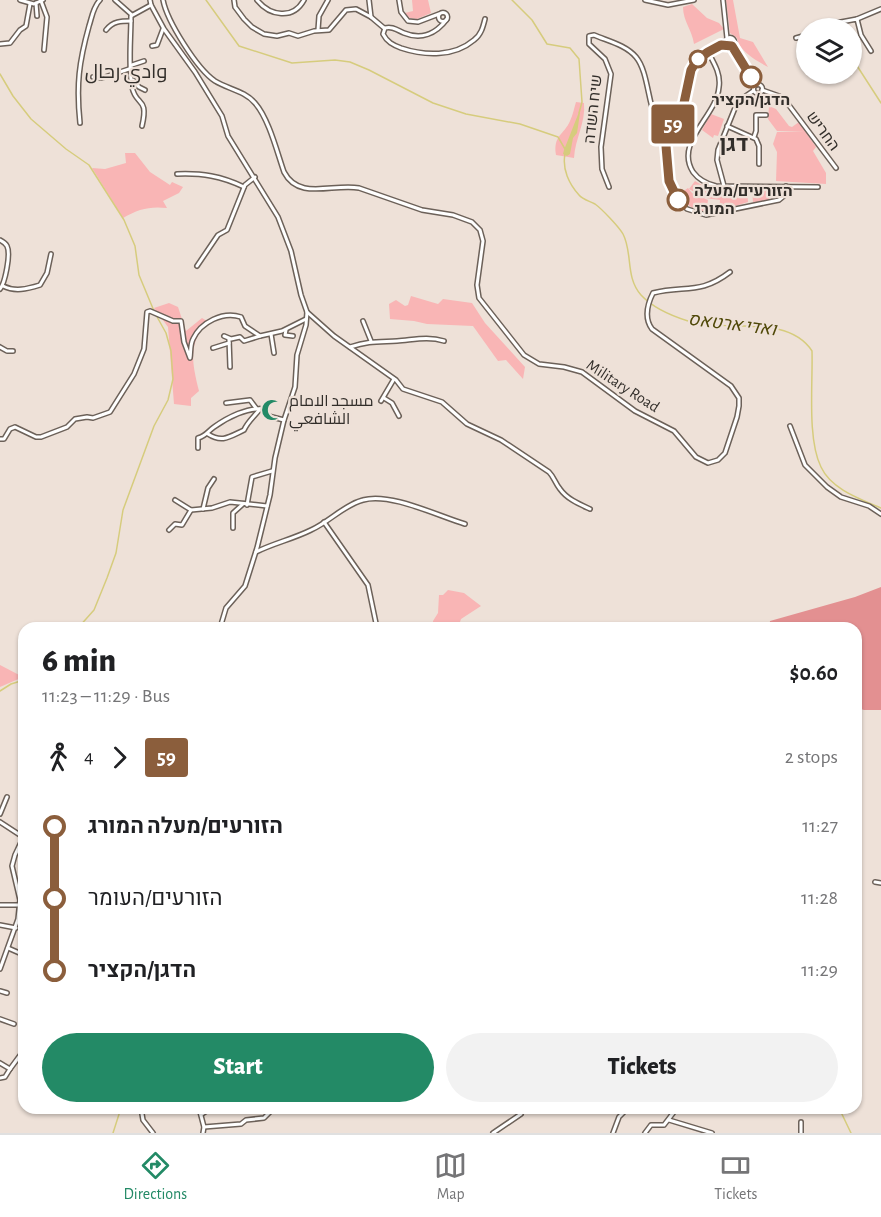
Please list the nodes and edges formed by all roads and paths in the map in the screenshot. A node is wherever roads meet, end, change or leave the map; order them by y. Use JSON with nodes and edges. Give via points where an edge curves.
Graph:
{"nodes":[{"id":1,"x":20,"y":0,"type":"edge"},
{"id":2,"x":100,"y":0,"type":"edge"},
{"id":3,"x":115,"y":0,"type":"edge"},
{"id":4,"x":150,"y":0,"type":"edge"},
{"id":5,"x":163,"y":0,"type":"edge"},
{"id":6,"x":234,"y":0,"type":"edge"},
{"id":7,"x":257,"y":0,"type":"edge"},
{"id":8,"x":304,"y":0,"type":"edge"},
{"id":9,"x":328,"y":0,"type":"edge"},
{"id":10,"x":369,"y":0,"type":"edge"},
{"id":11,"x":399,"y":0,"type":"edge"},
{"id":12,"x":645,"y":0,"type":"edge"},
{"id":13,"x":694,"y":0,"type":"edge"},
{"id":14,"x":42,"y":1,"type":"edge"},
{"id":15,"x":723,"y":1,"type":"edge"},
{"id":16,"x":36,"y":3,"type":"junction"},
{"id":17,"x":30,"y":4,"type":"junction"},
{"id":18,"x":151,"y":5,"type":"junction"},
{"id":19,"x":881,"y":9,"type":"edge"},
{"id":20,"x":132,"y":15,"type":"junction"},
{"id":21,"x":38,"y":16,"type":"dead end"},
{"id":22,"x":371,"y":17,"type":"junction"},
{"id":23,"x":439,"y":17,"type":"junction"},
{"id":24,"x":859,"y":18,"type":"edge"},
{"id":25,"x":447,"y":19,"type":"junction"},
{"id":26,"x":485,"y":19,"type":"dead end"},
{"id":27,"x":131,"y":21,"type":"junction"},
{"id":28,"x":385,"y":28,"type":"junction"},
{"id":29,"x":164,"y":29,"type":"junction"},
{"id":30,"x":106,"y":30,"type":"dead end"},
{"id":31,"x":318,"y":30,"type":"junction"},
{"id":32,"x":436,"y":31,"type":"junction"},
{"id":33,"x":727,"y":32,"type":"junction"},
{"id":34,"x":732,"y":37,"type":"junction"},
{"id":35,"x":862,"y":37,"type":"edge"},
{"id":36,"x":726,"y":39,"type":"junction"},
{"id":37,"x":0,"y":44,"type":"edge"},
{"id":38,"x":152,"y":46,"type":"dead end"},
{"id":39,"x":719,"y":46,"type":"junction"},
{"id":40,"x":730,"y":46,"type":"junction"},
{"id":41,"x":44,"y":50,"type":"dead end"},
{"id":42,"x":871,"y":51,"type":"dead end"},
{"id":43,"x":708,"y":52,"type":"junction"},
{"id":44,"x":144,"y":61,"type":"dead end"},
{"id":45,"x":132,"y":66,"type":"junction"},
{"id":46,"x":93,"y":77,"type":"dead end"},
{"id":47,"x":132,"y":78,"type":"junction"},
{"id":48,"x":756,"y":85,"type":"junction"},
{"id":49,"x":145,"y":90,"type":"dead end"},
{"id":50,"x":762,"y":90,"type":"junction"},
{"id":51,"x":753,"y":91,"type":"junction"},
{"id":52,"x":766,"y":115,"type":"dead end"},
{"id":53,"x":80,"y":123,"type":"dead end"},
{"id":54,"x":142,"y":126,"type":"dead end"},
{"id":55,"x":727,"y":126,"type":"junction"},
{"id":56,"x":669,"y":133,"type":"junction"},
{"id":57,"x":754,"y":137,"type":"junction"},
{"id":58,"x":759,"y":164,"type":"dead end"},
{"id":59,"x":836,"y":168,"type":"dead end"},
{"id":60,"x":177,"y":174,"type":"dead end"},
{"id":61,"x":255,"y":177,"type":"junction"},
{"id":62,"x":724,"y":186,"type":"junction"},
{"id":63,"x":786,"y":186,"type":"junction"},
{"id":64,"x":818,"y":187,"type":"dead end"},
{"id":65,"x":244,"y":188,"type":"junction"},
{"id":66,"x":609,"y":188,"type":"dead end"},
{"id":67,"x":0,"y":240,"type":"edge"},
{"id":68,"x":51,"y":254,"type":"dead end"},
{"id":69,"x":197,"y":266,"type":"dead end"},
{"id":70,"x":730,"y":272,"type":"dead end"},
{"id":71,"x":2,"y":287,"type":"edge"},
{"id":72,"x":307,"y":312,"type":"junction"},
{"id":73,"x":306,"y":319,"type":"junction"},
{"id":74,"x":363,"y":321,"type":"dead end"},
{"id":75,"x":286,"y":329,"type":"junction"},
{"id":76,"x":271,"y":334,"type":"junction"},
{"id":77,"x":224,"y":336,"type":"dead end"},
{"id":78,"x":260,"y":336,"type":"junction"},
{"id":79,"x":293,"y":336,"type":"dead end"},
{"id":80,"x":229,"y":341,"type":"junction"},
{"id":81,"x":371,"y":341,"type":"junction"},
{"id":82,"x":444,"y":341,"type":"dead end"},
{"id":83,"x":0,"y":344,"type":"edge"},
{"id":84,"x":350,"y":347,"type":"junction"},
{"id":85,"x":213,"y":348,"type":"dead end"},
{"id":86,"x":12,"y":351,"type":"dead end"},
{"id":87,"x":274,"y":353,"type":"dead end"},
{"id":88,"x":230,"y":367,"type":"dead end"},
{"id":89,"x":394,"y":379,"type":"junction"},
{"id":90,"x":226,"y":403,"type":"dead end"},
{"id":91,"x":258,"y":408,"type":"junction"},
{"id":92,"x":399,"y":416,"type":"dead end"},
{"id":93,"x":284,"y":420,"type":"junction"},
{"id":94,"x":790,"y":426,"type":"dead end"},
{"id":95,"x":208,"y":434,"type":"junction"},
{"id":96,"x":0,"y":439,"type":"edge"},
{"id":97,"x":198,"y":448,"type":"dead end"},
{"id":98,"x":273,"y":470,"type":"junction"},
{"id":99,"x":214,"y":479,"type":"dead end"},
{"id":100,"x":175,"y":500,"type":"dead end"},
{"id":101,"x":245,"y":504,"type":"junction"},
{"id":102,"x":267,"y":506,"type":"junction"},
{"id":103,"x":203,"y":509,"type":"junction"},
{"id":104,"x":590,"y":509,"type":"dead end"},
{"id":105,"x":191,"y":510,"type":"junction"},
{"id":106,"x":881,"y":514,"type":"edge"},
{"id":107,"x":324,"y":522,"type":"junction"},
{"id":108,"x":465,"y":524,"type":"dead end"},
{"id":109,"x":233,"y":528,"type":"dead end"},
{"id":110,"x":169,"y":530,"type":"dead end"},
{"id":111,"x":256,"y":552,"type":"junction"},
{"id":112,"x":222,"y":622,"type":"edge"},
{"id":113,"x":376,"y":622,"type":"edge"},
{"id":114,"x":7,"y":797,"type":"dead end"},
{"id":115,"x":0,"y":814,"type":"edge"},
{"id":116,"x":0,"y":822,"type":"edge"},
{"id":117,"x":18,"y":832,"type":"edge"},
{"id":118,"x":18,"y":849,"type":"edge"},
{"id":119,"x":875,"y":882,"type":"dead end"},
{"id":120,"x":881,"y":883,"type":"edge"},
{"id":121,"x":18,"y":895,"type":"edge"},
{"id":122,"x":0,"y":905,"type":"edge"},
{"id":123,"x":18,"y":905,"type":"edge"},
{"id":124,"x":18,"y":916,"type":"edge"},
{"id":125,"x":0,"y":925,"type":"edge"},
{"id":126,"x":16,"y":928,"type":"junction"},
{"id":127,"x":8,"y":948,"type":"junction"},
{"id":128,"x":18,"y":953,"type":"edge"},
{"id":129,"x":0,"y":969,"type":"edge"},
{"id":130,"x":0,"y":991,"type":"edge"},
{"id":131,"x":7,"y":993,"type":"dead end"},
{"id":132,"x":0,"y":1019,"type":"edge"},
{"id":133,"x":14,"y":1024,"type":"dead end"},
{"id":134,"x":18,"y":1058,"type":"edge"},
{"id":135,"x":0,"y":1063,"type":"edge"},
{"id":136,"x":10,"y":1069,"type":"junction"},
{"id":137,"x":0,"y":1078,"type":"edge"},
{"id":138,"x":142,"y":1114,"type":"edge"},
{"id":139,"x":202,"y":1114,"type":"edge"},
{"id":140,"x":268,"y":1114,"type":"edge"},
{"id":141,"x":521,"y":1114,"type":"dead end"},
{"id":142,"x":622,"y":1114,"type":"edge"},
{"id":143,"x":673,"y":1114,"type":"edge"},
{"id":144,"x":669,"y":1120,"type":"junction"},
{"id":145,"x":801,"y":1122,"type":"dead end"},
{"id":146,"x":204,"y":1127,"type":"junction"},
{"id":147,"x":153,"y":1133,"type":"edge"},
{"id":148,"x":203,"y":1133,"type":"edge"},
{"id":149,"x":493,"y":1133,"type":"edge"},
{"id":150,"x":613,"y":1133,"type":"edge"},
{"id":151,"x":645,"y":1133,"type":"edge"},
{"id":152,"x":712,"y":1133,"type":"edge"},
{"id":153,"x":801,"y":1133,"type":"edge"}],
"edges":[{"from":1,"to":17,"type":"street"},
{"from":2,"to":53,"type":"street","via":[[93,11],[79,69]]},
{"from":3,"to":20,"type":"street"},
{"from":4,"to":18,"type":"street"},
{"from":5,"to":70,"type":"street","name":"Military Road","via":[[174,29],[208,75],[248,96],[258,106],[290,181],[308,189],[358,188],[472,222],[483,241],[479,298],[524,355],[539,364],[582,372],[635,411],[674,431],[696,457],[708,463],[718,460],[726,450],[739,406],[737,394],[652,329],[647,309],[653,293],[703,287]]},
{"from":6,"to":31,"type":"street","via":[[244,19],[264,34],[298,36]]},
{"from":7,"to":8,"type":"street","via":[[267,10],[279,14],[295,11]]},
{"from":9,"to":31,"type":"street","via":[[319,16]]},
{"from":10,"to":22,"type":"street"},
{"from":11,"to":23,"type":"street","via":[[408,21]]},
{"from":12,"to":13,"type":"street","via":[[668,5]]},
{"from":14,"to":16,"type":"street"},
{"from":14,"to":41,"type":"street","via":[[47,17]]},
{"from":15,"to":33,"type":"street","name":"החריש"},
{"from":16,"to":17,"type":"street"},
{"from":16,"to":21,"type":"street"},
{"from":17,"to":37,"type":"street","via":[[26,26],[10,44]]},
{"from":18,"to":20,"type":"street"},
{"from":18,"to":29,"type":"street"},
{"from":19,"to":24,"type":"street"},
{"from":20,"to":27,"type":"street"},
{"from":22,"to":28,"type":"street"},
{"from":22,"to":31,"type":"street","via":[[356,9],[346,10],[331,28]]},
{"from":23,"to":25,"type":"street"},
{"from":23,"to":25,"type":"street","via":[[446,14]]},
{"from":23,"to":32,"type":"street"},
{"from":25,"to":32,"type":"street"},
{"from":26,"to":28,"type":"street","via":[[474,41],[434,55],[392,44],[384,36]]},
{"from":27,"to":30,"type":"street","via":[[120,21]]},
{"from":27,"to":45,"type":"street"},
{"from":28,"to":32,"type":"street","via":[[418,37]]},
{"from":29,"to":38,"type":"street","via":[[157,45]]},
{"from":29,"to":61,"type":"street","via":[[195,72],[222,116],[228,136]]},
{"from":33,"to":34,"type":"street"},
{"from":33,"to":36,"type":"street","name":"החריש"},
{"from":34,"to":36,"type":"street"},
{"from":34,"to":40,"type":"street","via":[[735,41]]},
{"from":35,"to":42,"type":"street"},
{"from":36,"to":39,"type":"street"},
{"from":36,"to":40,"type":"street","name":"החריש"},
{"from":39,"to":40,"type":"street"},
{"from":39,"to":43,"type":"street"},
{"from":40,"to":48,"type":"street","name":"החריש"},
{"from":43,"to":56,"type":"street","via":[[693,66],[684,103]]},
{"from":43,"to":62,"type":"street","via":[[718,74],[719,90],[688,157],[699,178]]},
{"from":44,"to":45,"type":"street"},
{"from":45,"to":46,"type":"street","via":[[102,78]]},
{"from":45,"to":47,"type":"street"},
{"from":47,"to":49,"type":"street"},
{"from":47,"to":54,"type":"street","via":[[133,91],[145,111]]},
{"from":48,"to":50,"type":"street","name":"החריש"},
{"from":48,"to":51,"type":"street"},
{"from":50,"to":51,"type":"street"},
{"from":50,"to":59,"type":"street","name":"החריש","via":[[785,100]]},
{"from":51,"to":55,"type":"street","via":[[738,103]]},
{"from":52,"to":57,"type":"street","via":[[756,115]]},
{"from":55,"to":57,"type":"street"},
{"from":55,"to":62,"type":"street","via":[[717,154]]},
{"from":56,"to":63,"type":"street","via":[[666,155],[671,188],[682,205],[693,212],[714,215],[779,200],[785,195]]},
{"from":56,"to":66,"type":"street","name":"שיח השדה","via":[[657,123],[636,57],[624,47],[590,36],[588,43],[603,55],[611,74],[601,147],[602,169]]},
{"from":57,"to":58,"type":"street"},
{"from":60,"to":65,"type":"street","via":[[204,173]]},
{"from":61,"to":65,"type":"street"},
{"from":61,"to":72,"type":"street","via":[[285,234]]},
{"from":62,"to":63,"type":"street"},
{"from":63,"to":64,"type":"street"},
{"from":65,"to":69,"type":"street","via":[[226,230]]},
{"from":67,"to":71,"type":"street","via":[[8,251]]},
{"from":68,"to":71,"type":"street","via":[[40,285],[11,290]]},
{"from":72,"to":73,"type":"street"},
{"from":72,"to":84,"type":"street"},
{"from":73,"to":75,"type":"street"},
{"from":73,"to":93,"type":"street","via":[[297,355],[295,387]]},
{"from":74,"to":81,"type":"street"},
{"from":75,"to":76,"type":"street"},
{"from":75,"to":79,"type":"street","via":[[285,335]]},
{"from":76,"to":78,"type":"street"},
{"from":76,"to":87,"type":"street"},
{"from":77,"to":80,"type":"street"},
{"from":78,"to":80,"type":"street"},
{"from":78,"to":96,"type":"street","via":[[244,326],[241,317],[216,317],[192,341],[190,358],[181,321],[147,312],[144,349],[134,374],[110,412],[75,419],[67,427],[41,437],[15,427]]},
{"from":80,"to":85,"type":"street"},
{"from":80,"to":88,"type":"street"},
{"from":81,"to":82,"type":"street","via":[[433,337]]},
{"from":81,"to":84,"type":"street"},
{"from":83,"to":86,"type":"street"},
{"from":84,"to":89,"type":"street"},
{"from":89,"to":92,"type":"street","via":[[383,399],[392,403]]},
{"from":89,"to":104,"type":"street","via":[[403,389],[442,402],[467,424],[501,440],[549,472],[570,499]]},
{"from":90,"to":91,"type":"street","via":[[250,400]]},
{"from":91,"to":93,"type":"street","via":[[268,416]]},
{"from":91,"to":95,"type":"street","via":[[231,418]]},
{"from":91,"to":95,"type":"street","via":[[244,430],[217,440]]},
{"from":93,"to":98,"type":"street"},
{"from":94,"to":106,"type":"street","via":[[805,465],[827,487]]},
{"from":95,"to":97,"type":"street","via":[[198,438]]},
{"from":98,"to":101,"type":"street","via":[[252,477]]},
{"from":98,"to":102,"type":"street"},
{"from":99,"to":103,"type":"street"},
{"from":100,"to":105,"type":"street"},
{"from":101,"to":102,"type":"street"},
{"from":101,"to":103,"type":"street","via":[[230,502]]},
{"from":101,"to":109,"type":"street","via":[[233,513]]},
{"from":102,"to":111,"type":"street"},
{"from":103,"to":105,"type":"street"},
{"from":105,"to":110,"type":"street","via":[[182,525],[175,524]]},
{"from":107,"to":108,"type":"street","via":[[364,499],[374,499],[395,500]]},
{"from":107,"to":111,"type":"street"},
{"from":107,"to":113,"type":"street","via":[[368,585]]},
{"from":111,"to":112,"type":"street","via":[[245,586],[226,608]]},
{"from":114,"to":115,"type":"street"},
{"from":116,"to":117,"type":"street"},
{"from":118,"to":121,"type":"street","via":[[12,866]]},
{"from":119,"to":120,"type":"street"},
{"from":122,"to":123,"type":"street"},
{"from":124,"to":126,"type":"street"},
{"from":125,"to":126,"type":"street"},
{"from":126,"to":127,"type":"street"},
{"from":127,"to":128,"type":"street"},
{"from":127,"to":129,"type":"street"},
{"from":130,"to":131,"type":"street"},
{"from":132,"to":133,"type":"street"},
{"from":134,"to":136,"type":"street"},
{"from":135,"to":136,"type":"street"},
{"from":136,"to":137,"type":"street"},
{"from":138,"to":147,"type":"street"},
{"from":139,"to":146,"type":"street"},
{"from":140,"to":146,"type":"street","via":[[241,1124]]},
{"from":141,"to":149,"type":"street"},
{"from":142,"to":150,"type":"street"},
{"from":143,"to":144,"type":"street"},
{"from":144,"to":151,"type":"street","via":[[662,1126],[651,1125]]},
{"from":144,"to":152,"type":"street"},
{"from":145,"to":153,"type":"street"},
{"from":146,"to":148,"type":"street"}]}
